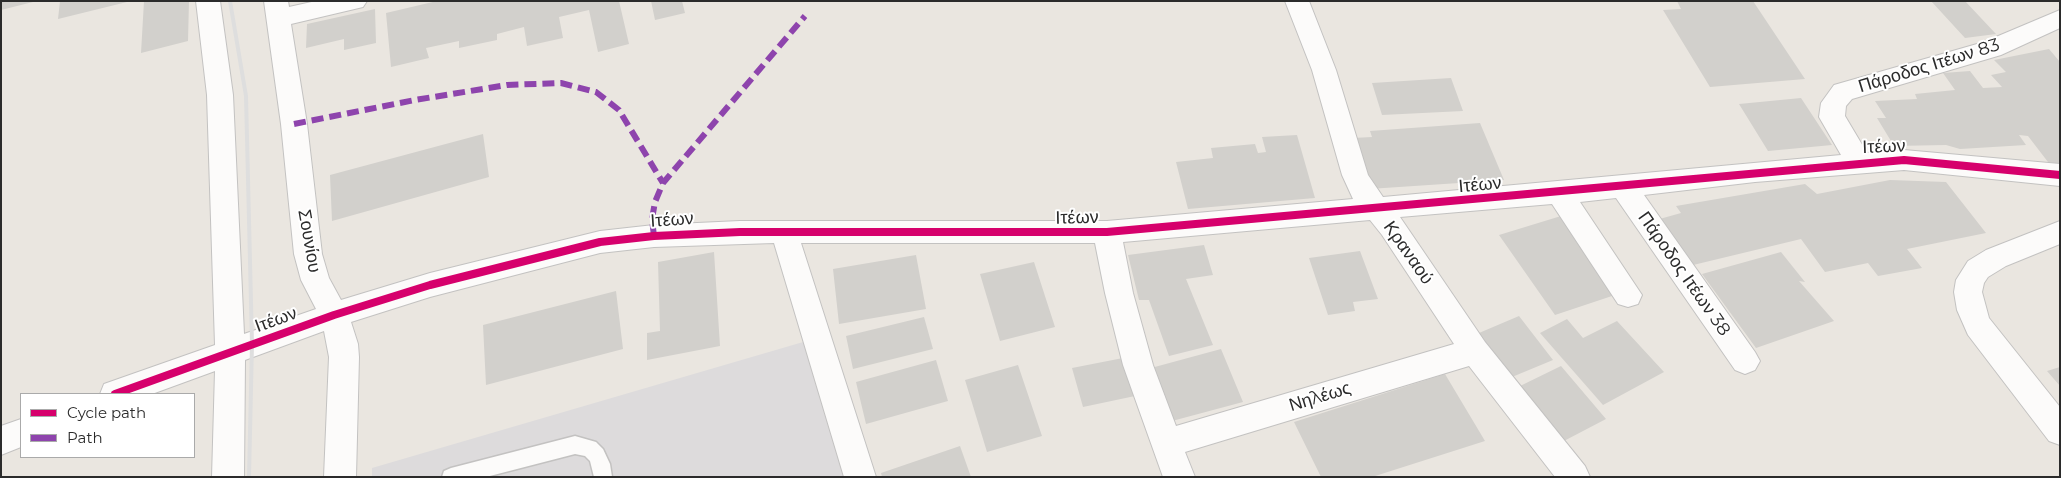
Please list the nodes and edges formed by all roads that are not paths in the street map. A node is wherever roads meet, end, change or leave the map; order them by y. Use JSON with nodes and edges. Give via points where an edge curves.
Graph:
{"nodes":[{"id":1,"x":208,"y":1,"type":"edge"},
{"id":2,"x":355,"y":1,"type":"edge"},
{"id":3,"x":1297,"y":1,"type":"edge"},
{"id":4,"x":278,"y":10,"type":"edge"},
{"id":5,"x":2060,"y":18,"type":"edge"},
{"id":6,"x":1859,"y":162,"type":"junction"},
{"id":7,"x":2060,"y":175,"type":"edge"},
{"id":8,"x":1623,"y":187,"type":"junction"},
{"id":9,"x":1559,"y":193,"type":"junction"},
{"id":10,"x":1375,"y":209,"type":"junction"},
{"id":11,"x":784,"y":232,"type":"junction"},
{"id":12,"x":1107,"y":232,"type":"junction"},
{"id":13,"x":2060,"y":232,"type":"edge"},
{"id":14,"x":1628,"y":295,"type":"dead end"},
{"id":15,"x":334,"y":315,"type":"junction"},
{"id":16,"x":1475,"y":351,"type":"junction"},
{"id":17,"x":230,"y":352,"type":"junction"},
{"id":18,"x":1745,"y":361,"type":"dead end"},
{"id":19,"x":119,"y":393,"type":"edge"},
{"id":20,"x":2060,"y":431,"type":"edge"},
{"id":21,"x":20,"y":433,"type":"edge"},
{"id":22,"x":1,"y":441,"type":"edge"},
{"id":23,"x":1166,"y":442,"type":"junction"},
{"id":24,"x":228,"y":477,"type":"edge"},
{"id":25,"x":340,"y":477,"type":"edge"},
{"id":26,"x":451,"y":477,"type":"edge"},
{"id":27,"x":603,"y":477,"type":"edge"},
{"id":28,"x":860,"y":477,"type":"edge"},
{"id":29,"x":1179,"y":477,"type":"edge"},
{"id":30,"x":1574,"y":477,"type":"edge"}],
"edges":[{"from":1,"to":17,"type":"street","via":[[223,136]]},
{"from":2,"to":4,"type":"street"},
{"from":3,"to":10,"type":"street","name":"Κραναού","via":[[1332,95],[1355,175]]},
{"from":4,"to":15,"type":"street","name":"Σουνίου","via":[[308,254],[315,280]]},
{"from":5,"to":6,"type":"street","name":"Πάροδος Ιτέων 83","via":[[1992,49],[1843,92],[1834,103],[1832,117]]},
{"from":6,"to":7,"type":"street","name":"Ιτέων","via":[[1939,162]]},
{"from":6,"to":8,"type":"street","name":"Ιτέων"},
{"from":8,"to":9,"type":"street","name":"Ιτέων"},
{"from":8,"to":18,"type":"street","name":"Πάροδος Ιτέων 38"},
{"from":9,"to":10,"type":"street","name":"Ιτέων"},
{"from":9,"to":14,"type":"street"},
{"from":10,"to":12,"type":"street","name":"Ιτέων"},
{"from":10,"to":16,"type":"street","name":"Κραναού","via":[[1392,227]]},
{"from":11,"to":12,"type":"street","name":"Ιτέων"},
{"from":11,"to":15,"type":"street","name":"Ιτέων","via":[[683,233],[600,242],[430,285]]},
{"from":11,"to":28,"type":"street"},
{"from":12,"to":23,"type":"street","via":[[1138,365]]},
{"from":13,"to":20,"type":"street","via":[[1996,258],[1978,269],[1970,280],[1968,292],[1978,326]]},
{"from":15,"to":17,"type":"street","name":"Ιτέων"},
{"from":15,"to":25,"type":"street","name":"Σουνίου","via":[[344,357]]},
{"from":16,"to":23,"type":"street","name":"Νηλέως"},
{"from":16,"to":30,"type":"street","name":"Κραναού"},
{"from":17,"to":19,"type":"street","name":"Ιτέων"},
{"from":17,"to":24,"type":"street"},
{"from":21,"to":22,"type":"street"},
{"from":23,"to":29,"type":"street"},
{"from":26,"to":27,"type":"lane","via":[[575,445],[590,448],[597,455]]}]}
